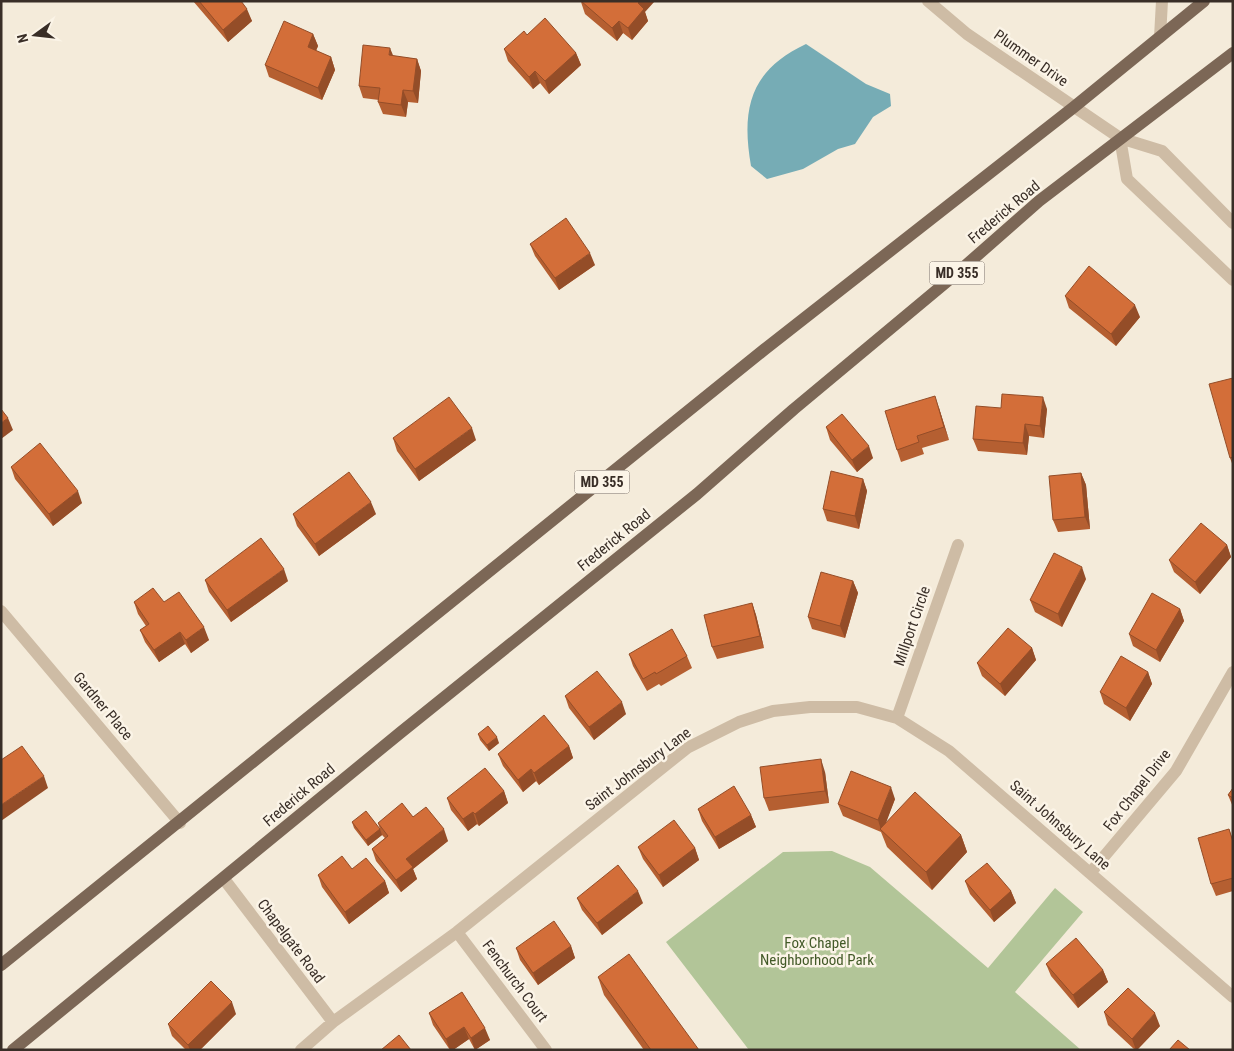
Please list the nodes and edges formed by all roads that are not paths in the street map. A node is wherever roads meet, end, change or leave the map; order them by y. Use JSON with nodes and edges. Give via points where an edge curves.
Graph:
{"nodes":[{"id":1,"x":928,"y":1,"type":"edge"},
{"id":2,"x":1162,"y":1,"type":"edge"},
{"id":3,"x":1204,"y":1,"type":"edge"},
{"id":4,"x":1160,"y":37,"type":"junction"},
{"id":5,"x":1233,"y":52,"type":"edge"},
{"id":6,"x":1074,"y":107,"type":"junction"},
{"id":7,"x":1120,"y":138,"type":"junction"},
{"id":8,"x":1233,"y":223,"type":"edge"},
{"id":9,"x":1233,"y":280,"type":"edge"},
{"id":10,"x":958,"y":545,"type":"dead end"},
{"id":11,"x":1,"y":611,"type":"edge"},
{"id":12,"x":1233,"y":672,"type":"edge"},
{"id":13,"x":897,"y":718,"type":"junction"},
{"id":14,"x":180,"y":823,"type":"junction"},
{"id":15,"x":1091,"y":872,"type":"junction"},
{"id":16,"x":224,"y":879,"type":"junction"},
{"id":17,"x":457,"y":932,"type":"junction"},
{"id":18,"x":1,"y":965,"type":"edge"},
{"id":19,"x":1233,"y":997,"type":"edge"},
{"id":20,"x":333,"y":1022,"type":"junction"},
{"id":21,"x":13,"y":1050,"type":"edge"},
{"id":22,"x":301,"y":1050,"type":"edge"},
{"id":23,"x":546,"y":1050,"type":"edge"}],
"edges":[{"from":1,"to":6,"type":"street","name":"Plummer Drive","via":[[967,34]]},
{"from":2,"to":4,"type":"street"},
{"from":3,"to":4,"type":"main road","number":"MD 355"},
{"from":4,"to":6,"type":"main road","number":"MD 355"},
{"from":5,"to":7,"type":"main road","name":"Frederick Road","number":"MD 355"},
{"from":6,"to":7,"type":"street","name":"Plummer Drive"},
{"from":6,"to":14,"type":"main road","number":"MD 355","via":[[765,349]]},
{"from":7,"to":8,"type":"street","name":"Plummer Drive","via":[[1162,151]]},
{"from":7,"to":9,"type":"street","via":[[1127,179]]},
{"from":7,"to":16,"type":"main road","name":"Frederick Road","number":"MD 355","via":[[1039,201],[794,408],[698,494]]},
{"from":10,"to":13,"type":"street","name":"Millport Circle"},
{"from":11,"to":14,"type":"street","name":"Gardner Place"},
{"from":12,"to":15,"type":"street","name":"Fox Chapel Drive","via":[[1176,771]]},
{"from":13,"to":15,"type":"street","name":"Saint Johnsbury Lane","via":[[950,751]]},
{"from":13,"to":17,"type":"street","name":"Saint Johnsbury Lane","via":[[858,708],[810,707],[773,711],[739,722],[687,748]]},
{"from":14,"to":18,"type":"main road","number":"MD 355"},
{"from":15,"to":19,"type":"street","name":"Saint Johnsbury Lane"},
{"from":16,"to":20,"type":"street","name":"Chapelgate Road"},
{"from":16,"to":21,"type":"main road","name":"Frederick Road","number":"MD 355"},
{"from":17,"to":20,"type":"street","name":"Saint Johnsbury Lane"},
{"from":17,"to":23,"type":"street","name":"Fenchurch Court"},
{"from":20,"to":22,"type":"street","name":"Saint Johnsbury Lane"}]}
